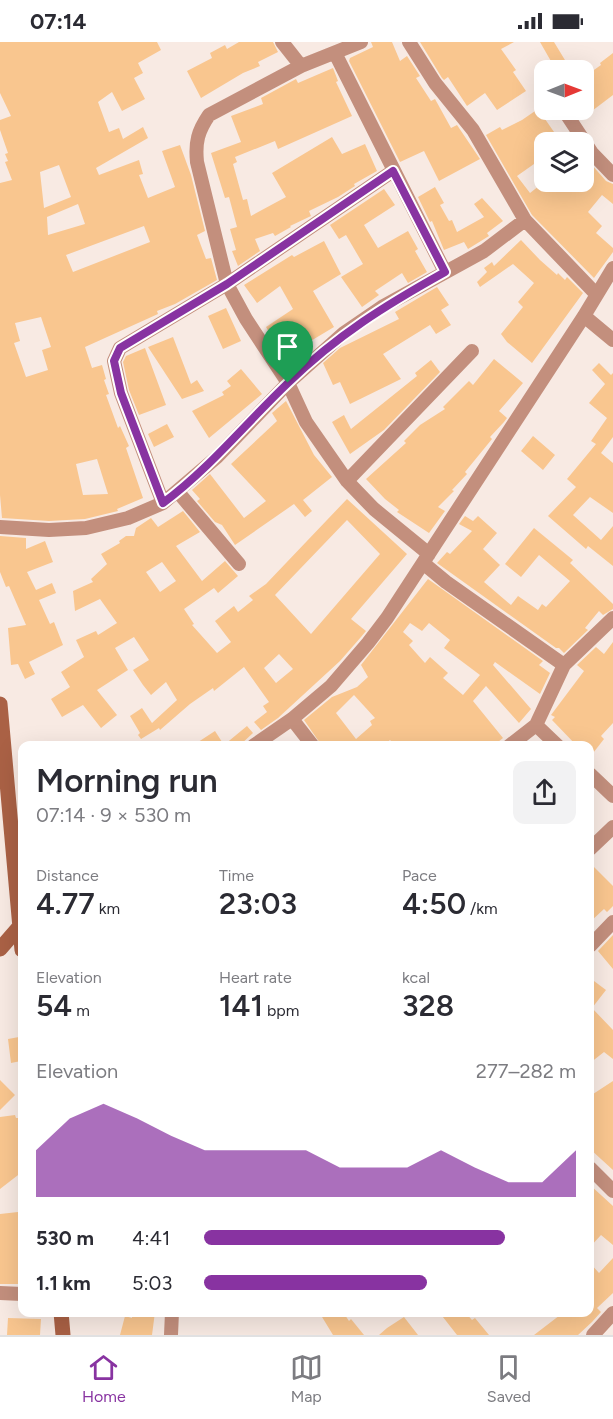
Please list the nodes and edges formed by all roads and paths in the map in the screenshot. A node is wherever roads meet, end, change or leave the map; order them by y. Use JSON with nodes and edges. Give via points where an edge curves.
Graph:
{"nodes":[{"id":1,"x":282,"y":42,"type":"edge"},
{"id":2,"x":362,"y":42,"type":"edge"},
{"id":3,"x":409,"y":42,"type":"edge"},
{"id":4,"x":335,"y":52,"type":"junction"},
{"id":5,"x":301,"y":66,"type":"junction"},
{"id":6,"x":570,"y":120,"type":"edge"},
{"id":7,"x":393,"y":171,"type":"junction"},
{"id":8,"x":613,"y":175,"type":"edge"},
{"id":9,"x":525,"y":220,"type":"junction"},
{"id":10,"x":613,"y":267,"type":"edge"},
{"id":11,"x":445,"y":272,"type":"junction"},
{"id":12,"x":227,"y":284,"type":"junction"},
{"id":13,"x":596,"y":294,"type":"junction"},
{"id":14,"x":584,"y":316,"type":"junction"},
{"id":15,"x":613,"y":340,"type":"edge"},
{"id":16,"x":472,"y":351,"type":"dead end"},
{"id":17,"x":288,"y":383,"type":"junction"},
{"id":18,"x":347,"y":481,"type":"junction"},
{"id":19,"x":178,"y":492,"type":"junction"},
{"id":20,"x":163,"y":503,"type":"junction"},
{"id":21,"x":0,"y":527,"type":"edge"},
{"id":22,"x":426,"y":559,"type":"junction"},
{"id":23,"x":239,"y":564,"type":"dead end"},
{"id":24,"x":613,"y":618,"type":"edge"},
{"id":25,"x":564,"y":666,"type":"junction"},
{"id":26,"x":0,"y":704,"type":"edge"},
{"id":27,"x":292,"y":719,"type":"junction"},
{"id":28,"x":536,"y":725,"type":"junction"},
{"id":29,"x":260,"y":741,"type":"edge"},
{"id":30,"x":309,"y":741,"type":"edge"},
{"id":31,"x":515,"y":741,"type":"edge"},
{"id":32,"x":553,"y":741,"type":"edge"},
{"id":33,"x":594,"y":778,"type":"edge"},
{"id":34,"x":613,"y":796,"type":"edge"},
{"id":35,"x":613,"y":827,"type":"edge"},
{"id":36,"x":6,"y":828,"type":"edge"},
{"id":37,"x":594,"y":845,"type":"edge"},
{"id":38,"x":18,"y":885,"type":"edge"},
{"id":39,"x":613,"y":922,"type":"edge"},
{"id":40,"x":18,"y":928,"type":"edge"},
{"id":41,"x":594,"y":942,"type":"edge"},
{"id":42,"x":0,"y":949,"type":"edge"},
{"id":43,"x":594,"y":1172,"type":"edge"},
{"id":44,"x":613,"y":1191,"type":"edge"},
{"id":45,"x":0,"y":1293,"type":"edge"},
{"id":46,"x":18,"y":1294,"type":"edge"},
{"id":47,"x":613,"y":1314,"type":"edge"},
{"id":48,"x":61,"y":1317,"type":"edge"},
{"id":49,"x":172,"y":1317,"type":"edge"},
{"id":50,"x":63,"y":1335,"type":"edge"},
{"id":51,"x":171,"y":1335,"type":"edge"},
{"id":52,"x":593,"y":1335,"type":"edge"}],
"edges":[{"from":1,"to":5,"type":"street"},
{"from":2,"to":4,"type":"street"},
{"from":3,"to":9,"type":"street","via":[[435,83],[473,130]]},
{"from":4,"to":5,"type":"street"},
{"from":4,"to":7,"type":"street"},
{"from":5,"to":12,"type":"street","via":[[209,115],[200,129],[197,162]]},
{"from":6,"to":8,"type":"street","via":[[592,153]]},
{"from":7,"to":11,"type":"street"},
{"from":7,"to":12,"type":"street"},
{"from":9,"to":11,"type":"street","via":[[484,251]]},
{"from":9,"to":13,"type":"street"},
{"from":10,"to":13,"type":"street"},
{"from":11,"to":17,"type":"street","via":[[344,333]]},
{"from":12,"to":17,"type":"street"},
{"from":12,"to":20,"type":"street","via":[[120,348],[114,361],[121,393]]},
{"from":13,"to":14,"type":"street"},
{"from":14,"to":15,"type":"street"},
{"from":14,"to":22,"type":"street"},
{"from":16,"to":18,"type":"street"},
{"from":17,"to":18,"type":"street","via":[[306,422]]},
{"from":17,"to":19,"type":"street","via":[[217,458]]},
{"from":18,"to":22,"type":"street"},
{"from":19,"to":20,"type":"street"},
{"from":19,"to":23,"type":"street"},
{"from":20,"to":21,"type":"street","via":[[128,518],[86,528]]},
{"from":22,"to":25,"type":"street","via":[[446,582]]},
{"from":22,"to":27,"type":"street","via":[[348,667]]},
{"from":24,"to":25,"type":"street"},
{"from":25,"to":28,"type":"street"},
{"from":26,"to":36,"type":"main road"},
{"from":27,"to":29,"type":"street"},
{"from":27,"to":30,"type":"street"},
{"from":28,"to":31,"type":"street"},
{"from":28,"to":32,"type":"street"},
{"from":33,"to":34,"type":"street"},
{"from":35,"to":37,"type":"street"},
{"from":36,"to":38,"type":"main road"},
{"from":39,"to":41,"type":"street"},
{"from":40,"to":42,"type":"main road"},
{"from":43,"to":44,"type":"street"},
{"from":45,"to":46,"type":"street"},
{"from":47,"to":52,"type":"street"},
{"from":48,"to":50,"type":"main road"},
{"from":49,"to":51,"type":"street"}]}
